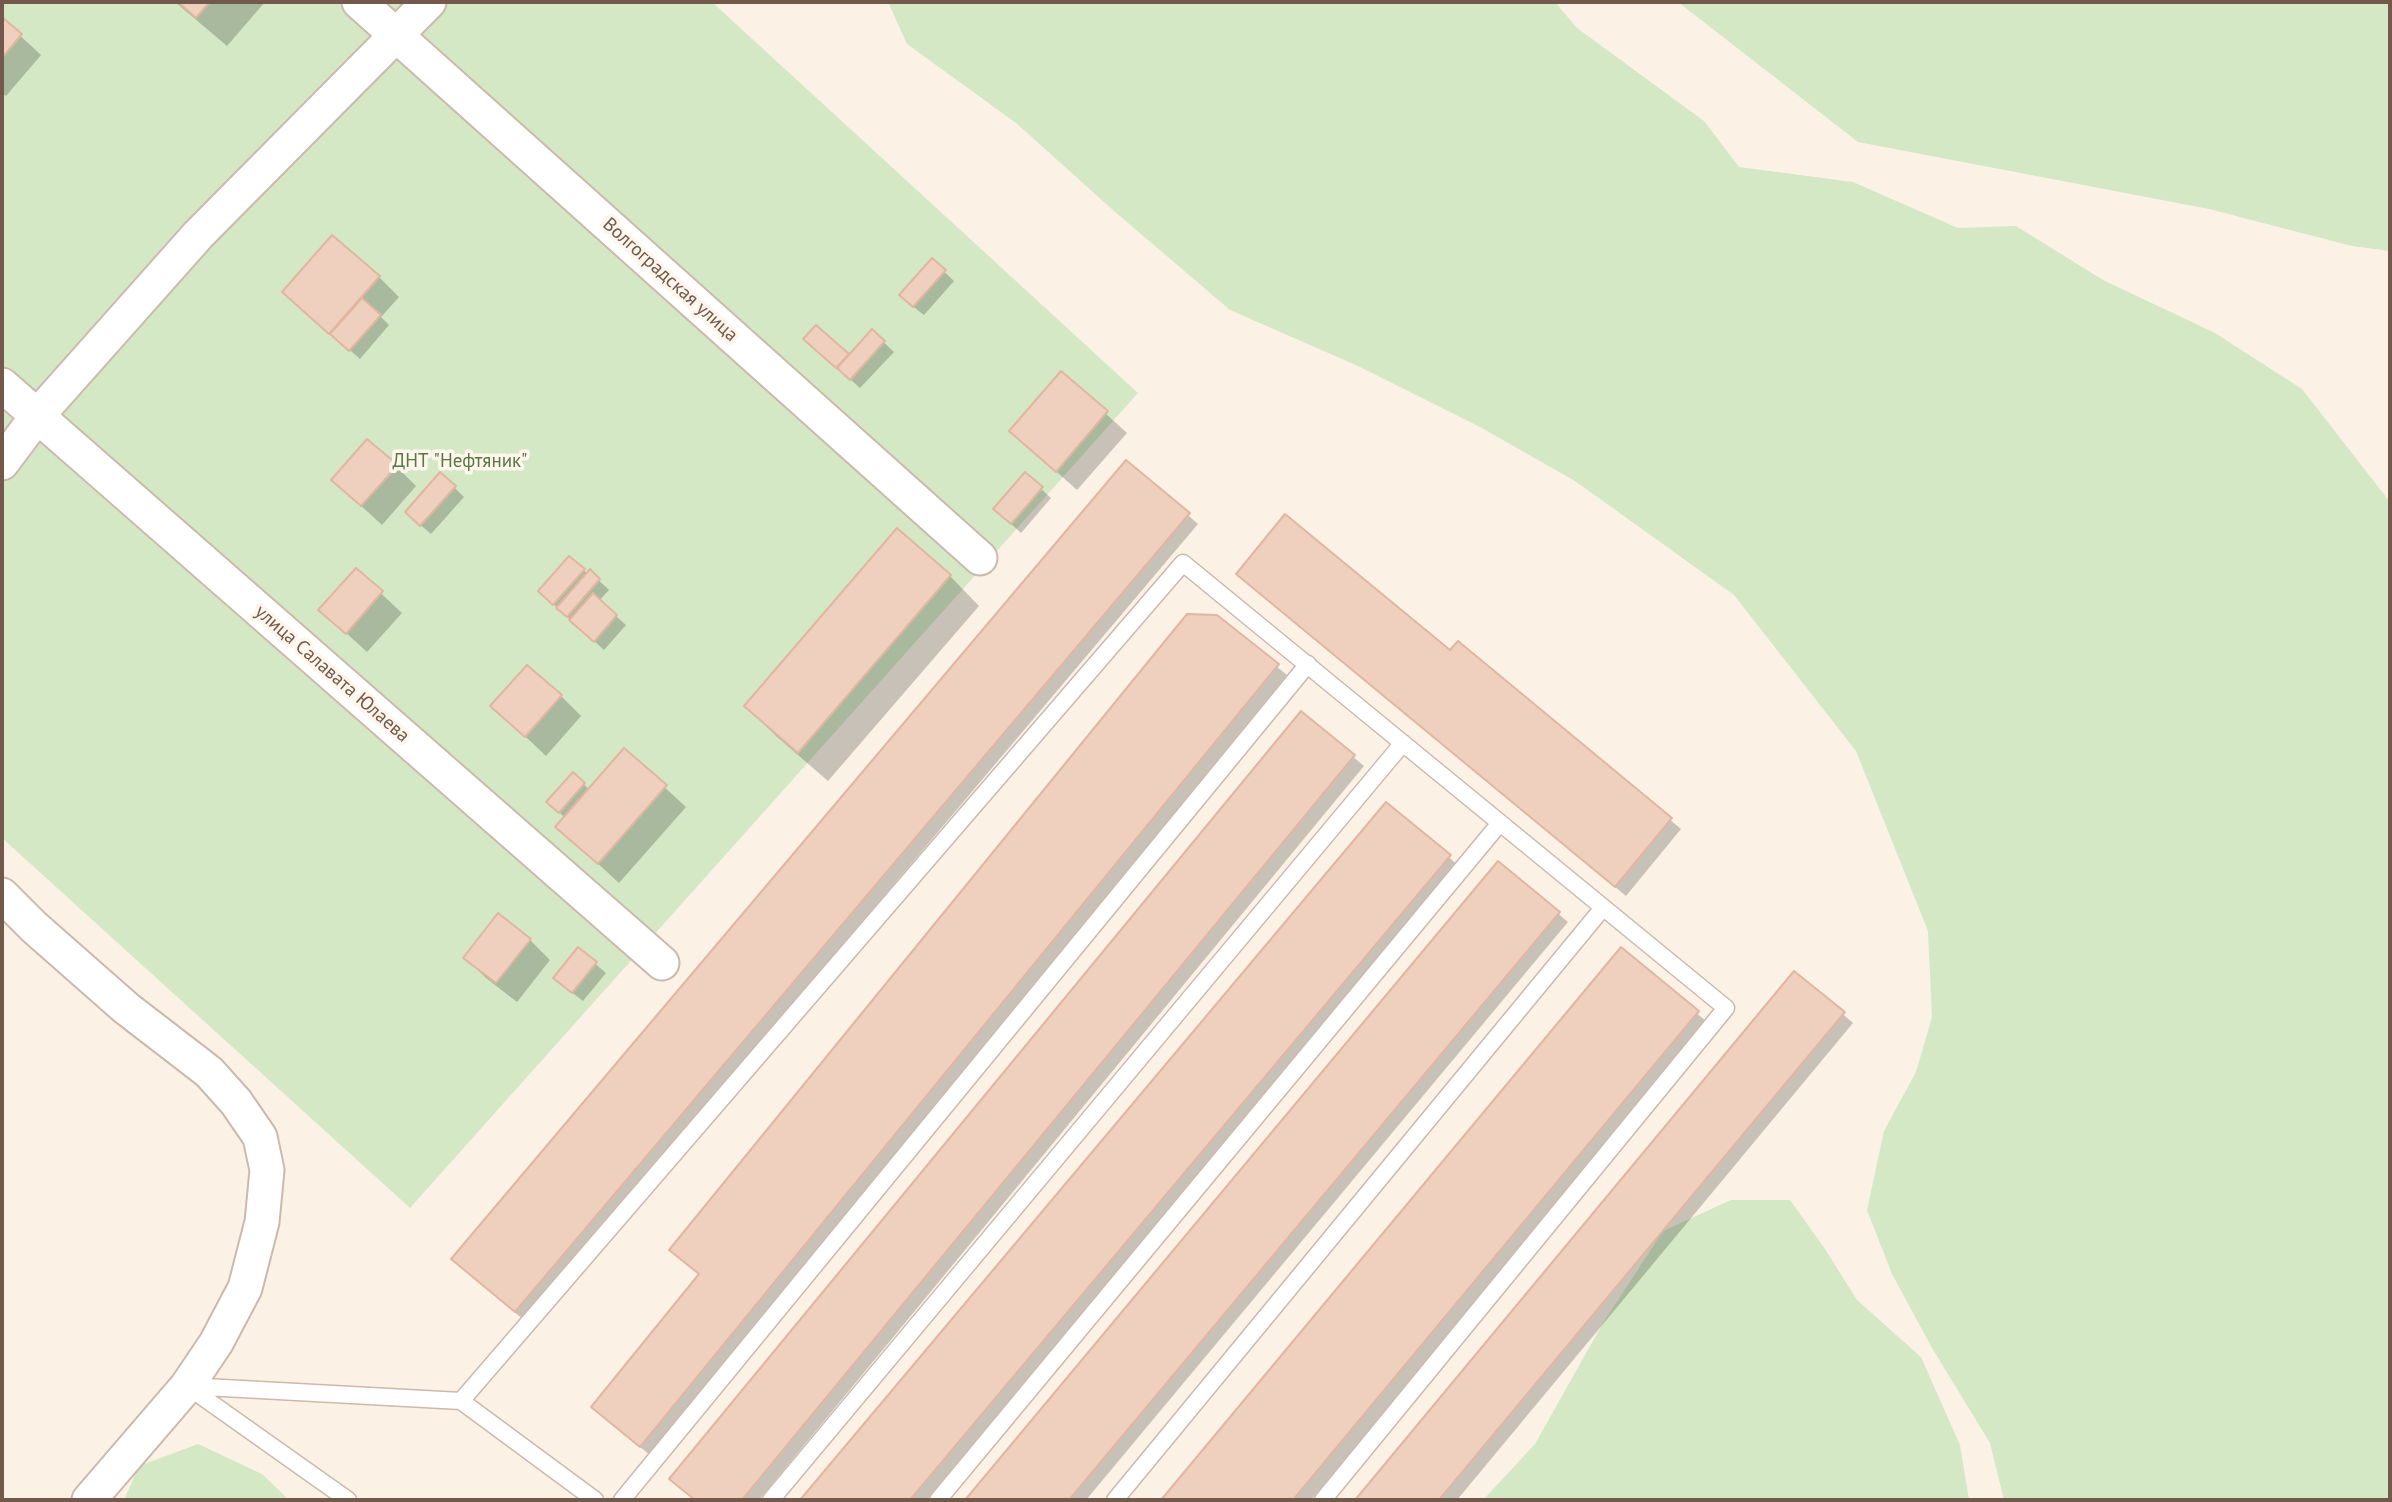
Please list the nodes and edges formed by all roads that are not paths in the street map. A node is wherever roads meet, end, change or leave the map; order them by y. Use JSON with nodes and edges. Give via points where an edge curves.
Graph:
{"nodes":[{"id":1,"x":359,"y":2,"type":"edge"},
{"id":2,"x":429,"y":2,"type":"edge"},
{"id":3,"x":396,"y":34,"type":"junction"},
{"id":4,"x":2,"y":385,"type":"edge"},
{"id":5,"x":38,"y":415,"type":"junction"},
{"id":6,"x":2,"y":463,"type":"edge"},
{"id":7,"x":980,"y":558,"type":"dead end"},
{"id":8,"x":1308,"y":664,"type":"junction"},
{"id":9,"x":1403,"y":743,"type":"junction"},
{"id":10,"x":1500,"y":823,"type":"junction"},
{"id":11,"x":2,"y":895,"type":"edge"},
{"id":12,"x":1602,"y":909,"type":"junction"},
{"id":13,"x":662,"y":964,"type":"dead end"},
{"id":14,"x":187,"y":1386,"type":"junction"},
{"id":15,"x":461,"y":1401,"type":"junction"},
{"id":16,"x":89,"y":1500,"type":"edge"},
{"id":17,"x":348,"y":1500,"type":"edge"},
{"id":18,"x":595,"y":1500,"type":"edge"},
{"id":19,"x":622,"y":1500,"type":"edge"},
{"id":20,"x":771,"y":1500,"type":"edge"},
{"id":21,"x":938,"y":1500,"type":"edge"},
{"id":22,"x":1115,"y":1500,"type":"edge"},
{"id":23,"x":1324,"y":1500,"type":"edge"}],
"edges":[{"from":1,"to":3,"type":"street","name":"Волгоградская улица"},
{"from":2,"to":3,"type":"street"},
{"from":3,"to":5,"type":"street","via":[[198,235]]},
{"from":3,"to":7,"type":"street","name":"Волгоградская улица"},
{"from":4,"to":5,"type":"street","name":"улица Салавата Юлаева"},
{"from":5,"to":6,"type":"street"},
{"from":5,"to":13,"type":"street","name":"улица Салавата Юлаева"},
{"from":8,"to":9,"type":"lane"},
{"from":8,"to":15,"type":"lane","via":[[1183,564]]},
{"from":8,"to":19,"type":"lane"},
{"from":9,"to":10,"type":"lane"},
{"from":9,"to":20,"type":"lane"},
{"from":10,"to":12,"type":"lane"},
{"from":10,"to":21,"type":"lane"},
{"from":11,"to":14,"type":"street","via":[[126,1008],[209,1072],[260,1137],[267,1170],[262,1222],[245,1288]]},
{"from":12,"to":22,"type":"lane"},
{"from":12,"to":23,"type":"lane","via":[[1726,1008]]},
{"from":14,"to":15,"type":"lane"},
{"from":14,"to":16,"type":"street"},
{"from":14,"to":17,"type":"lane"},
{"from":15,"to":18,"type":"lane"}]}
